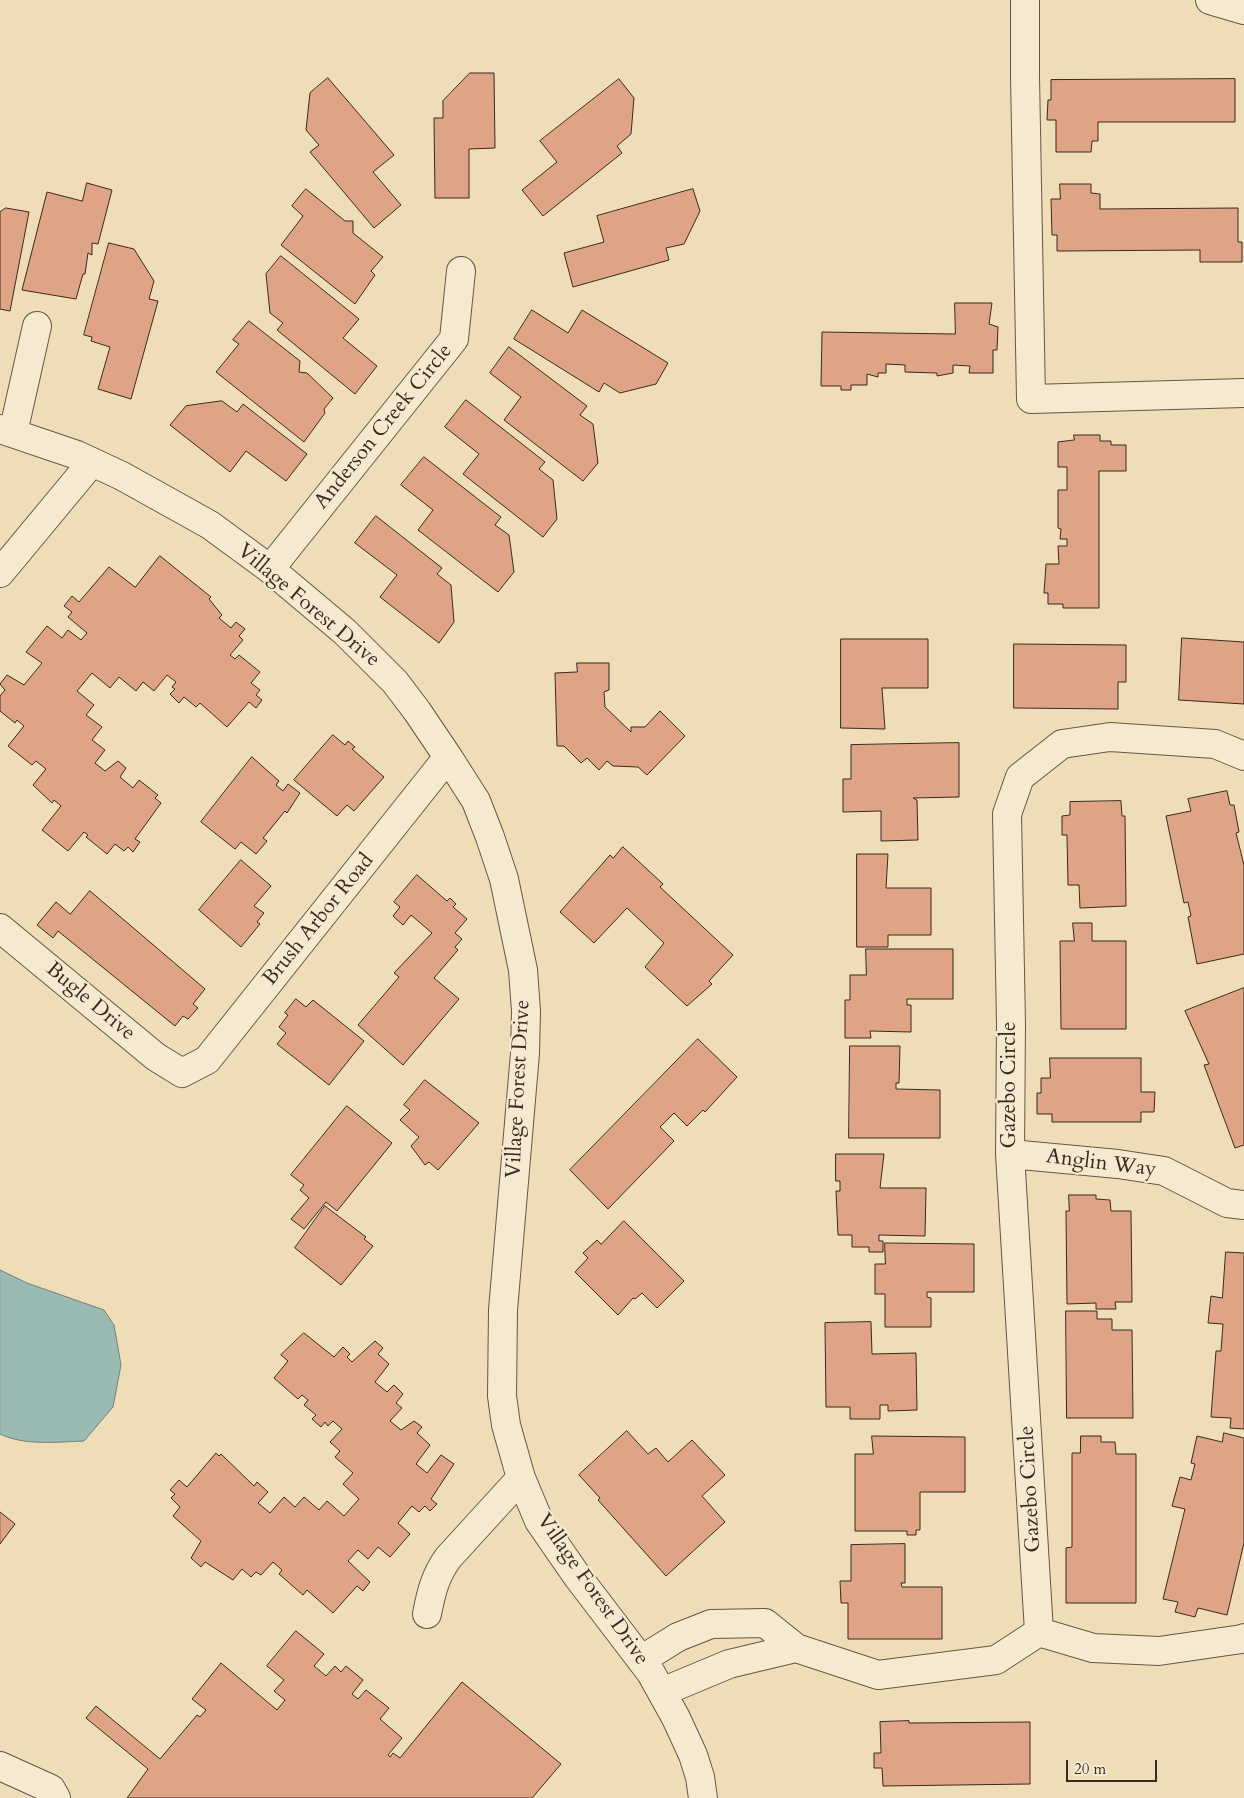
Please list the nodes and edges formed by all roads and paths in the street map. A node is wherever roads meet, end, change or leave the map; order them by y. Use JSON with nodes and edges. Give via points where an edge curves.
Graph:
{"nodes":[{"id":1,"x":1025,"y":0,"type":"edge"},
{"id":2,"x":1210,"y":0,"type":"edge"},
{"id":3,"x":1244,"y":10,"type":"edge"},
{"id":4,"x":461,"y":271,"type":"dead end"},
{"id":5,"x":37,"y":326,"type":"dead end"},
{"id":6,"x":1244,"y":392,"type":"edge"},
{"id":7,"x":6,"y":431,"type":"edge"},
{"id":8,"x":92,"y":462,"type":"junction"},
{"id":9,"x":270,"y":569,"type":"junction"},
{"id":10,"x":0,"y":573,"type":"edge"},
{"id":11,"x":1244,"y":756,"type":"edge"},
{"id":12,"x":448,"y":757,"type":"junction"},
{"id":13,"x":0,"y":928,"type":"edge"},
{"id":14,"x":182,"y":1073,"type":"joint"},
{"id":15,"x":1010,"y":1154,"type":"junction"},
{"id":16,"x":1244,"y":1205,"type":"edge"},
{"id":17,"x":521,"y":1478,"type":"junction"},
{"id":18,"x":427,"y":1614,"type":"dead end"},
{"id":19,"x":1039,"y":1632,"type":"junction"},
{"id":20,"x":1244,"y":1638,"type":"edge"},
{"id":21,"x":796,"y":1648,"type":"junction"},
{"id":22,"x":641,"y":1660,"type":"junction"},
{"id":23,"x":662,"y":1692,"type":"junction"},
{"id":24,"x":0,"y":1766,"type":"edge"},
{"id":25,"x":56,"y":1798,"type":"edge"},
{"id":26,"x":703,"y":1798,"type":"edge"}],
"edges":[{"from":1,"to":6,"type":"street","via":[[1032,399]]},
{"from":2,"to":3,"type":"street"},
{"from":4,"to":9,"type":"street","name":"Anderson Creek Circle","via":[[454,339]]},
{"from":5,"to":7,"type":"street"},
{"from":7,"to":8,"type":"street","name":"Village Forest Drive"},
{"from":8,"to":9,"type":"street","name":"Village Forest Drive","via":[[210,525]]},
{"from":8,"to":10,"type":"street"},
{"from":9,"to":12,"type":"street","name":"Village Forest Drive","via":[[372,657],[418,710]]},
{"from":11,"to":15,"type":"street","name":"Gazebo Circle","via":[[1215,744],[1110,737],[1062,744],[1020,777],[1007,814]]},
{"from":12,"to":14,"type":"street","name":"Brush Arbor Road","via":[[207,1060]]},
{"from":12,"to":17,"type":"street","name":"Village Forest Drive","via":[[476,801],[490,837],[506,888],[523,970],[525,1053],[502,1356],[506,1425]]},
{"from":13,"to":14,"type":"street","name":"Bugle Drive","via":[[156,1057]]},
{"from":15,"to":16,"type":"street","name":"Anglin Way","via":[[1164,1171],[1227,1203]]},
{"from":15,"to":19,"type":"street","name":"Gazebo Circle"},
{"from":17,"to":18,"type":"street","via":[[439,1571]]},
{"from":17,"to":22,"type":"street","name":"Village Forest Drive","via":[[539,1521]]},
{"from":19,"to":20,"type":"street","via":[[1093,1648],[1159,1651]]},
{"from":19,"to":21,"type":"street","via":[[996,1660],[878,1674]]},
{"from":21,"to":22,"type":"street","via":[[765,1623],[711,1624],[678,1637]]},
{"from":21,"to":23,"type":"street","via":[[729,1664]]},
{"from":22,"to":23,"type":"street","name":"Village Forest Drive"},
{"from":23,"to":26,"type":"street","name":"Village Forest Drive","via":[[693,1755]]},
{"from":24,"to":25,"type":"street","via":[[51,1789]]}]}
